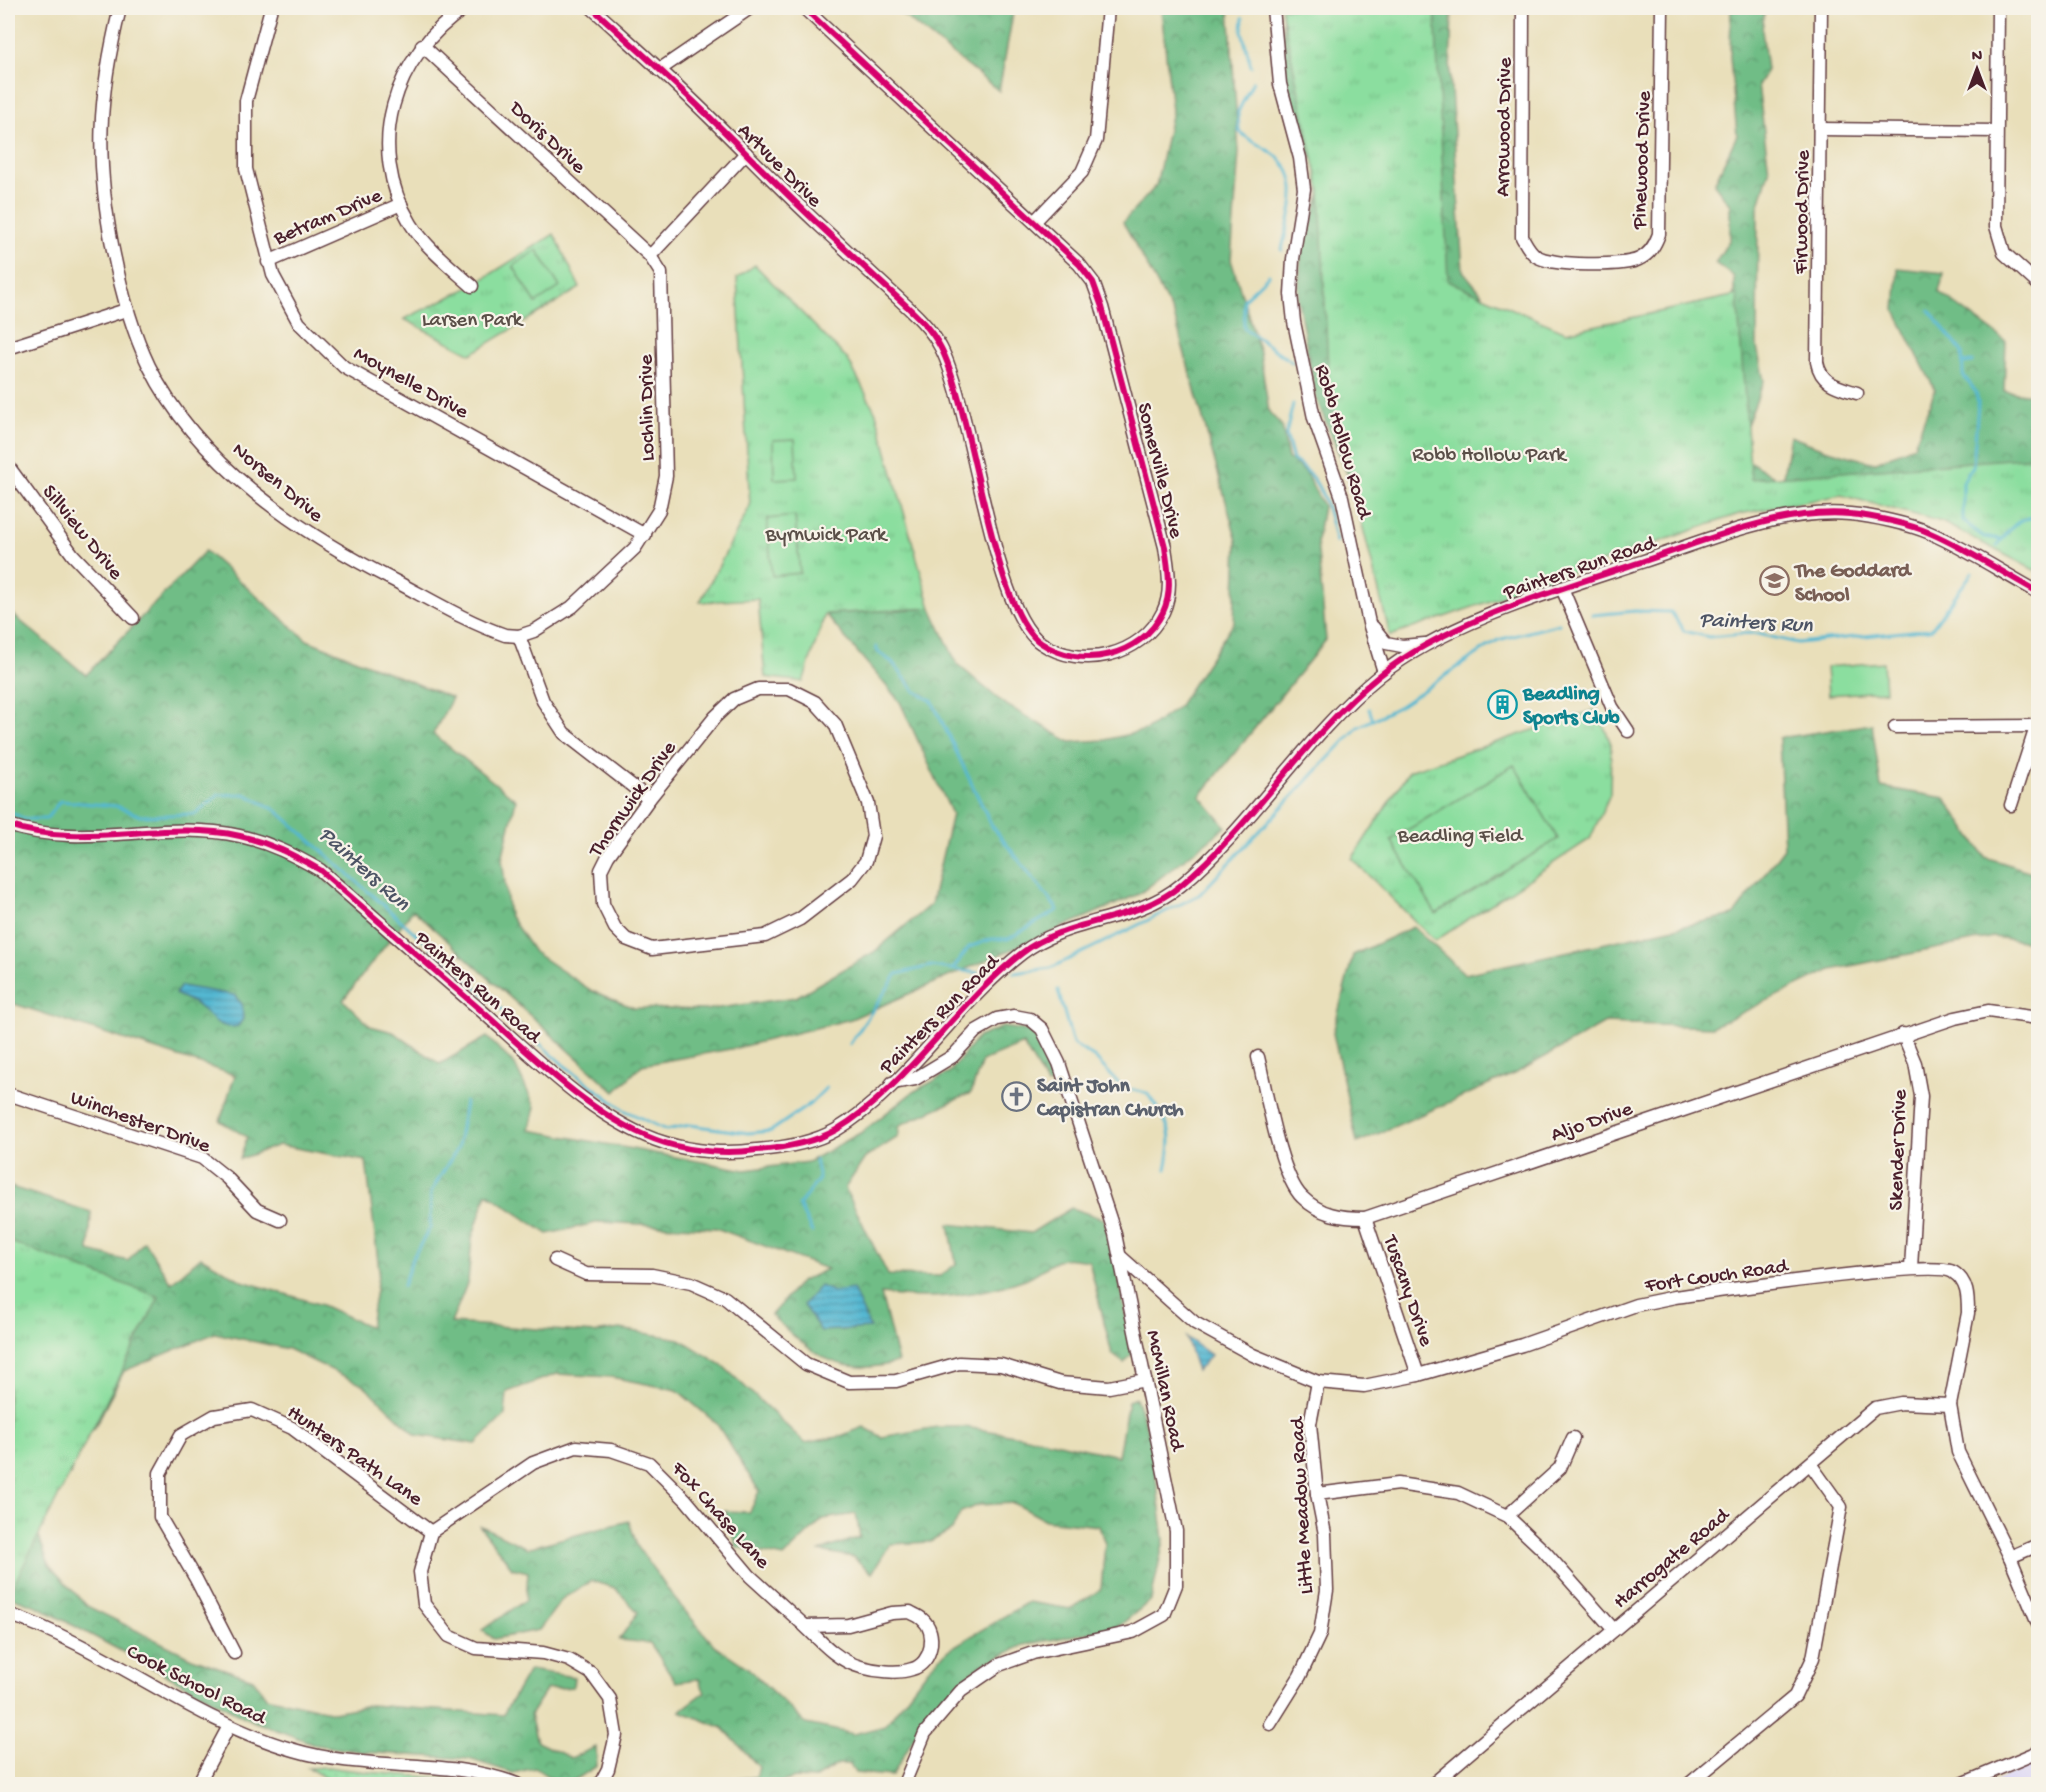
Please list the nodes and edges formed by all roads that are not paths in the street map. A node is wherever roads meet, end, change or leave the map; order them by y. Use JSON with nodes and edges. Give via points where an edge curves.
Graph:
{"nodes":[{"id":1,"x":120,"y":8,"type":"edge"},
{"id":2,"x":271,"y":8,"type":"edge"},
{"id":3,"x":465,"y":8,"type":"edge"},
{"id":4,"x":592,"y":8,"type":"edge"},
{"id":5,"x":750,"y":8,"type":"edge"},
{"id":6,"x":804,"y":8,"type":"edge"},
{"id":7,"x":1108,"y":8,"type":"edge"},
{"id":8,"x":1273,"y":8,"type":"edge"},
{"id":9,"x":1523,"y":8,"type":"edge"},
{"id":10,"x":1662,"y":8,"type":"edge"},
{"id":11,"x":1821,"y":8,"type":"edge"},
{"id":12,"x":1998,"y":8,"type":"edge"},
{"id":13,"x":422,"y":45,"type":"junction"},
{"id":14,"x":659,"y":70,"type":"junction"},
{"id":15,"x":1820,"y":129,"type":"junction"},
{"id":16,"x":1996,"y":131,"type":"junction"},
{"id":17,"x":746,"y":153,"type":"junction"},
{"id":18,"x":401,"y":204,"type":"junction"},
{"id":19,"x":1035,"y":221,"type":"junction"},
{"id":20,"x":1527,"y":246,"type":"joint"},
{"id":21,"x":650,"y":256,"type":"junction"},
{"id":22,"x":268,"y":262,"type":"junction"},
{"id":23,"x":2038,"y":284,"type":"edge"},
{"id":24,"x":472,"y":286,"type":"dead end"},
{"id":25,"x":126,"y":310,"type":"junction"},
{"id":26,"x":8,"y":348,"type":"edge"},
{"id":27,"x":942,"y":348,"type":"joint"},
{"id":28,"x":1857,"y":393,"type":"dead end"},
{"id":29,"x":8,"y":466,"type":"edge"},
{"id":30,"x":645,"y":535,"type":"junction"},
{"id":31,"x":1562,"y":588,"type":"junction"},
{"id":32,"x":2038,"y":592,"type":"edge"},
{"id":33,"x":133,"y":618,"type":"dead end"},
{"id":34,"x":1369,"y":623,"type":"junction"},
{"id":35,"x":519,"y":636,"type":"junction"},
{"id":36,"x":1430,"y":644,"type":"junction"},
{"id":37,"x":1383,"y":672,"type":"junction"},
{"id":38,"x":2038,"y":724,"type":"edge"},
{"id":39,"x":1895,"y":727,"type":"dead end"},
{"id":40,"x":1628,"y":731,"type":"dead end"},
{"id":41,"x":649,"y":799,"type":"junction"},
{"id":42,"x":2011,"y":805,"type":"dead end"},
{"id":43,"x":8,"y":825,"type":"edge"},
{"id":44,"x":2038,"y":1018,"type":"edge"},
{"id":45,"x":1903,"y":1034,"type":"junction"},
{"id":46,"x":1258,"y":1057,"type":"dead end"},
{"id":47,"x":892,"y":1083,"type":"junction"},
{"id":48,"x":8,"y":1094,"type":"edge"},
{"id":49,"x":1365,"y":1218,"type":"junction"},
{"id":50,"x":280,"y":1220,"type":"dead end"},
{"id":51,"x":1121,"y":1257,"type":"junction"},
{"id":52,"x":555,"y":1260,"type":"dead end"},
{"id":53,"x":1911,"y":1268,"type":"junction"},
{"id":54,"x":1418,"y":1375,"type":"junction"},
{"id":55,"x":1145,"y":1380,"type":"junction"},
{"id":56,"x":1318,"y":1382,"type":"junction"},
{"id":57,"x":1950,"y":1405,"type":"junction"},
{"id":58,"x":1573,"y":1438,"type":"dead end"},
{"id":59,"x":1811,"y":1465,"type":"junction"},
{"id":60,"x":1317,"y":1494,"type":"junction"},
{"id":61,"x":1507,"y":1516,"type":"junction"},
{"id":62,"x":431,"y":1532,"type":"junction"},
{"id":63,"x":2038,"y":1545,"type":"edge"},
{"id":64,"x":2010,"y":1557,"type":"junction"},
{"id":65,"x":8,"y":1614,"type":"edge"},
{"id":66,"x":2038,"y":1624,"type":"edge"},
{"id":67,"x":805,"y":1626,"type":"junction"},
{"id":68,"x":1614,"y":1630,"type":"junction"},
{"id":69,"x":234,"y":1653,"type":"dead end"},
{"id":70,"x":1270,"y":1724,"type":"dead end"},
{"id":71,"x":229,"y":1725,"type":"junction"},
{"id":72,"x":2038,"y":1752,"type":"edge"},
{"id":73,"x":198,"y":1785,"type":"edge"},
{"id":74,"x":517,"y":1785,"type":"edge"},
{"id":75,"x":600,"y":1785,"type":"edge"},
{"id":76,"x":904,"y":1785,"type":"edge"},
{"id":77,"x":1433,"y":1785,"type":"edge"},
{"id":78,"x":1689,"y":1785,"type":"edge"},
{"id":79,"x":1962,"y":1785,"type":"edge"}],
"edges":[{"from":1,"to":25,"type":"street","name":"Norsen Drive","via":[[106,62],[100,115],[101,172]]},
{"from":2,"to":22,"type":"street","name":"Moynelle Drive","via":[[246,101],[246,169]]},
{"from":3,"to":13,"type":"street","via":[[447,19]]},
{"from":4,"to":14,"type":"street","name":"Artvue Drive"},
{"from":5,"to":14,"type":"street"},
{"from":6,"to":19,"type":"street","name":"Somerville Drive"},
{"from":7,"to":19,"type":"street","via":[[1096,140],[1082,172]]},
{"from":8,"to":34,"type":"street","name":"Robb Hollow Road","via":[[1280,84],[1300,158],[1304,189],[1293,259],[1294,322],[1314,418],[1345,506]]},
{"from":9,"to":20,"type":"street","name":"Arrowood Drive","via":[[1521,222]]},
{"from":10,"to":20,"type":"street","name":"Pinewood Drive","via":[[1660,217],[1655,244],[1638,260],[1625,263],[1556,262],[1536,256]]},
{"from":11,"to":15,"type":"street","name":"Firwood Drive"},
{"from":12,"to":16,"type":"street"},
{"from":13,"to":18,"type":"street","via":[[394,97],[390,122],[390,161]]},
{"from":13,"to":21,"type":"street","name":"Doris Drive"},
{"from":14,"to":17,"type":"street","name":"Artvue Drive"},
{"from":15,"to":16,"type":"street"},
{"from":15,"to":28,"type":"street","name":"Firwood Drive","via":[[1817,362],[1825,381]]},
{"from":16,"to":23,"type":"street","via":[[1999,240],[2004,253]]},
{"from":17,"to":21,"type":"street"},
{"from":17,"to":27,"type":"street","name":"Artvue Drive","via":[[903,303]]},
{"from":18,"to":22,"type":"street","name":"Betram Drive"},
{"from":18,"to":24,"type":"street","via":[[412,225],[439,257]]},
{"from":19,"to":27,"type":"street","name":"Somerville Drive","via":[[1079,264],[1102,307],[1165,547],[1170,581],[1163,612],[1145,635],[1122,652],[1094,658],[1066,656],[1039,642],[1019,619]]},
{"from":21,"to":30,"type":"street","name":"Lochlin Drive","via":[[661,273],[666,476],[659,510]]},
{"from":22,"to":30,"type":"street","name":"Moynelle Drive","via":[[299,323],[344,367]]},
{"from":25,"to":26,"type":"street"},
{"from":25,"to":35,"type":"street","name":"Norsen Drive","via":[[150,367],[182,418],[236,477],[346,556],[490,630]]},
{"from":29,"to":33,"type":"street","name":"Sillview Drive","via":[[72,555]]},
{"from":30,"to":35,"type":"street","name":"Lochlin Drive","via":[[616,568],[572,606],[548,624]]},
{"from":31,"to":32,"type":"street","name":"Painters Run Road","via":[[1782,518],[1854,514],[1928,532]]},
{"from":31,"to":36,"type":"street","name":"Painters Run Road","via":[[1506,608]]},
{"from":31,"to":40,"type":"street","via":[[1612,707]]},
{"from":34,"to":36,"type":"street","via":[[1386,643]]},
{"from":34,"to":37,"type":"street","name":"Robb Hollow Road"},
{"from":35,"to":41,"type":"street","via":[[543,701],[564,732]]},
{"from":36,"to":37,"type":"street","name":"Painters Run Road"},
{"from":37,"to":47,"type":"street","name":"Painters Run Road","via":[[1338,711],[1212,857],[1176,890],[1130,912],[1074,927],[1025,949],[977,993]]},
{"from":38,"to":39,"type":"street"},
{"from":38,"to":42,"type":"street"},
{"from":41,"to":41,"type":"street","name":"Thornwick Drive","via":[[608,856],[601,870],[601,888],[603,904],[615,928],[626,939],[652,949],[765,936],[800,920],[852,879],[866,861],[873,836],[868,803],[835,724],[815,702],[789,689],[758,689],[734,699]]},
{"from":43,"to":47,"type":"street","name":"Painters Run Road","via":[[27,832],[74,835],[188,831],[239,836],[284,849],[320,870],[581,1095],[617,1121],[665,1143],[707,1151],[787,1147],[832,1132]]},
{"from":44,"to":45,"type":"street","name":"Aljo Drive","via":[[2002,1011],[1976,1012]]},
{"from":45,"to":49,"type":"street","name":"Aljo Drive"},
{"from":45,"to":53,"type":"street","name":"Skender Drive","via":[[1915,1063],[1921,1096]]},
{"from":46,"to":49,"type":"street","name":"Aljo Drive","via":[[1286,1172],[1300,1196],[1339,1218]]},
{"from":47,"to":51,"type":"street","name":"McMillan Road","via":[[915,1079],[953,1056],[976,1031],[997,1019],[1030,1019],[1042,1029],[1059,1063]]},
{"from":48,"to":50,"type":"street","name":"Winchester Drive","via":[[202,1158],[257,1210]]},
{"from":49,"to":54,"type":"street","name":"Tuscany Drive"},
{"from":51,"to":55,"type":"street","name":"McMillan Road"},
{"from":51,"to":56,"type":"street","name":"Fort Couch Road","via":[[1194,1323],[1253,1355]]},
{"from":52,"to":55,"type":"street","via":[[586,1274],[652,1275],[691,1283],[725,1298],[806,1364],[849,1382],[896,1381],[959,1363],[1001,1365],[1060,1383],[1109,1387]]},
{"from":53,"to":54,"type":"street","name":"Fort Couch Road","via":[[1636,1305],[1522,1345]]},
{"from":53,"to":57,"type":"street","name":"Fort Couch Road","via":[[1952,1271],[1966,1287],[1968,1313]]},
{"from":54,"to":56,"type":"street","name":"Fort Couch Road","via":[[1364,1386]]},
{"from":55,"to":76,"type":"street","name":"McMillan Road","via":[[1176,1531],[1176,1585],[1164,1615],[1133,1632],[1033,1653],[999,1665],[961,1691],[925,1733]]},
{"from":56,"to":60,"type":"street","name":"Little Meadow Road","via":[[1310,1424]]},
{"from":57,"to":59,"type":"street","name":"Harrogate Road","via":[[1901,1403],[1875,1408]]},
{"from":57,"to":64,"type":"street","name":"Fort Couch Road","via":[[1958,1452]]},
{"from":58,"to":61,"type":"street","via":[[1560,1468]]},
{"from":59,"to":68,"type":"street","name":"Harrogate Road"},
{"from":59,"to":78,"type":"street","via":[[1841,1508],[1813,1658],[1795,1696]]},
{"from":60,"to":61,"type":"street","via":[[1398,1484],[1458,1493]]},
{"from":60,"to":70,"type":"street","name":"Little Meadow Road","via":[[1325,1534],[1327,1590],[1320,1634]]},
{"from":61,"to":68,"type":"street","via":[[1545,1552]]},
{"from":62,"to":67,"type":"street","name":"Fox Chase Lane","via":[[533,1463],[576,1447],[611,1450],[649,1463],[750,1576]]},
{"from":62,"to":69,"type":"street","name":"Hunters Path Lane","via":[[292,1428],[252,1410],[214,1416],[181,1435],[160,1473],[160,1517]]},
{"from":62,"to":75,"type":"street","via":[[420,1572],[424,1604],[449,1635],[476,1648],[543,1653],[569,1660],[591,1673],[610,1699],[616,1735]]},
{"from":63,"to":64,"type":"street"},
{"from":64,"to":66,"type":"street","name":"Fort Couch Road"},
{"from":65,"to":71,"type":"street","name":"Cook School Road","via":[[78,1644]]},
{"from":67,"to":67,"type":"street","name":"Fox Chase Lane","via":[[848,1625],[910,1612],[923,1620],[932,1644],[927,1658],[914,1669],[860,1667],[830,1651]]},
{"from":68,"to":77,"type":"street","name":"Harrogate Road"},
{"from":71,"to":73,"type":"street"},
{"from":71,"to":74,"type":"street","name":"Cook School Road","via":[[330,1760],[466,1771]]},
{"from":72,"to":79,"type":"street"}]}
